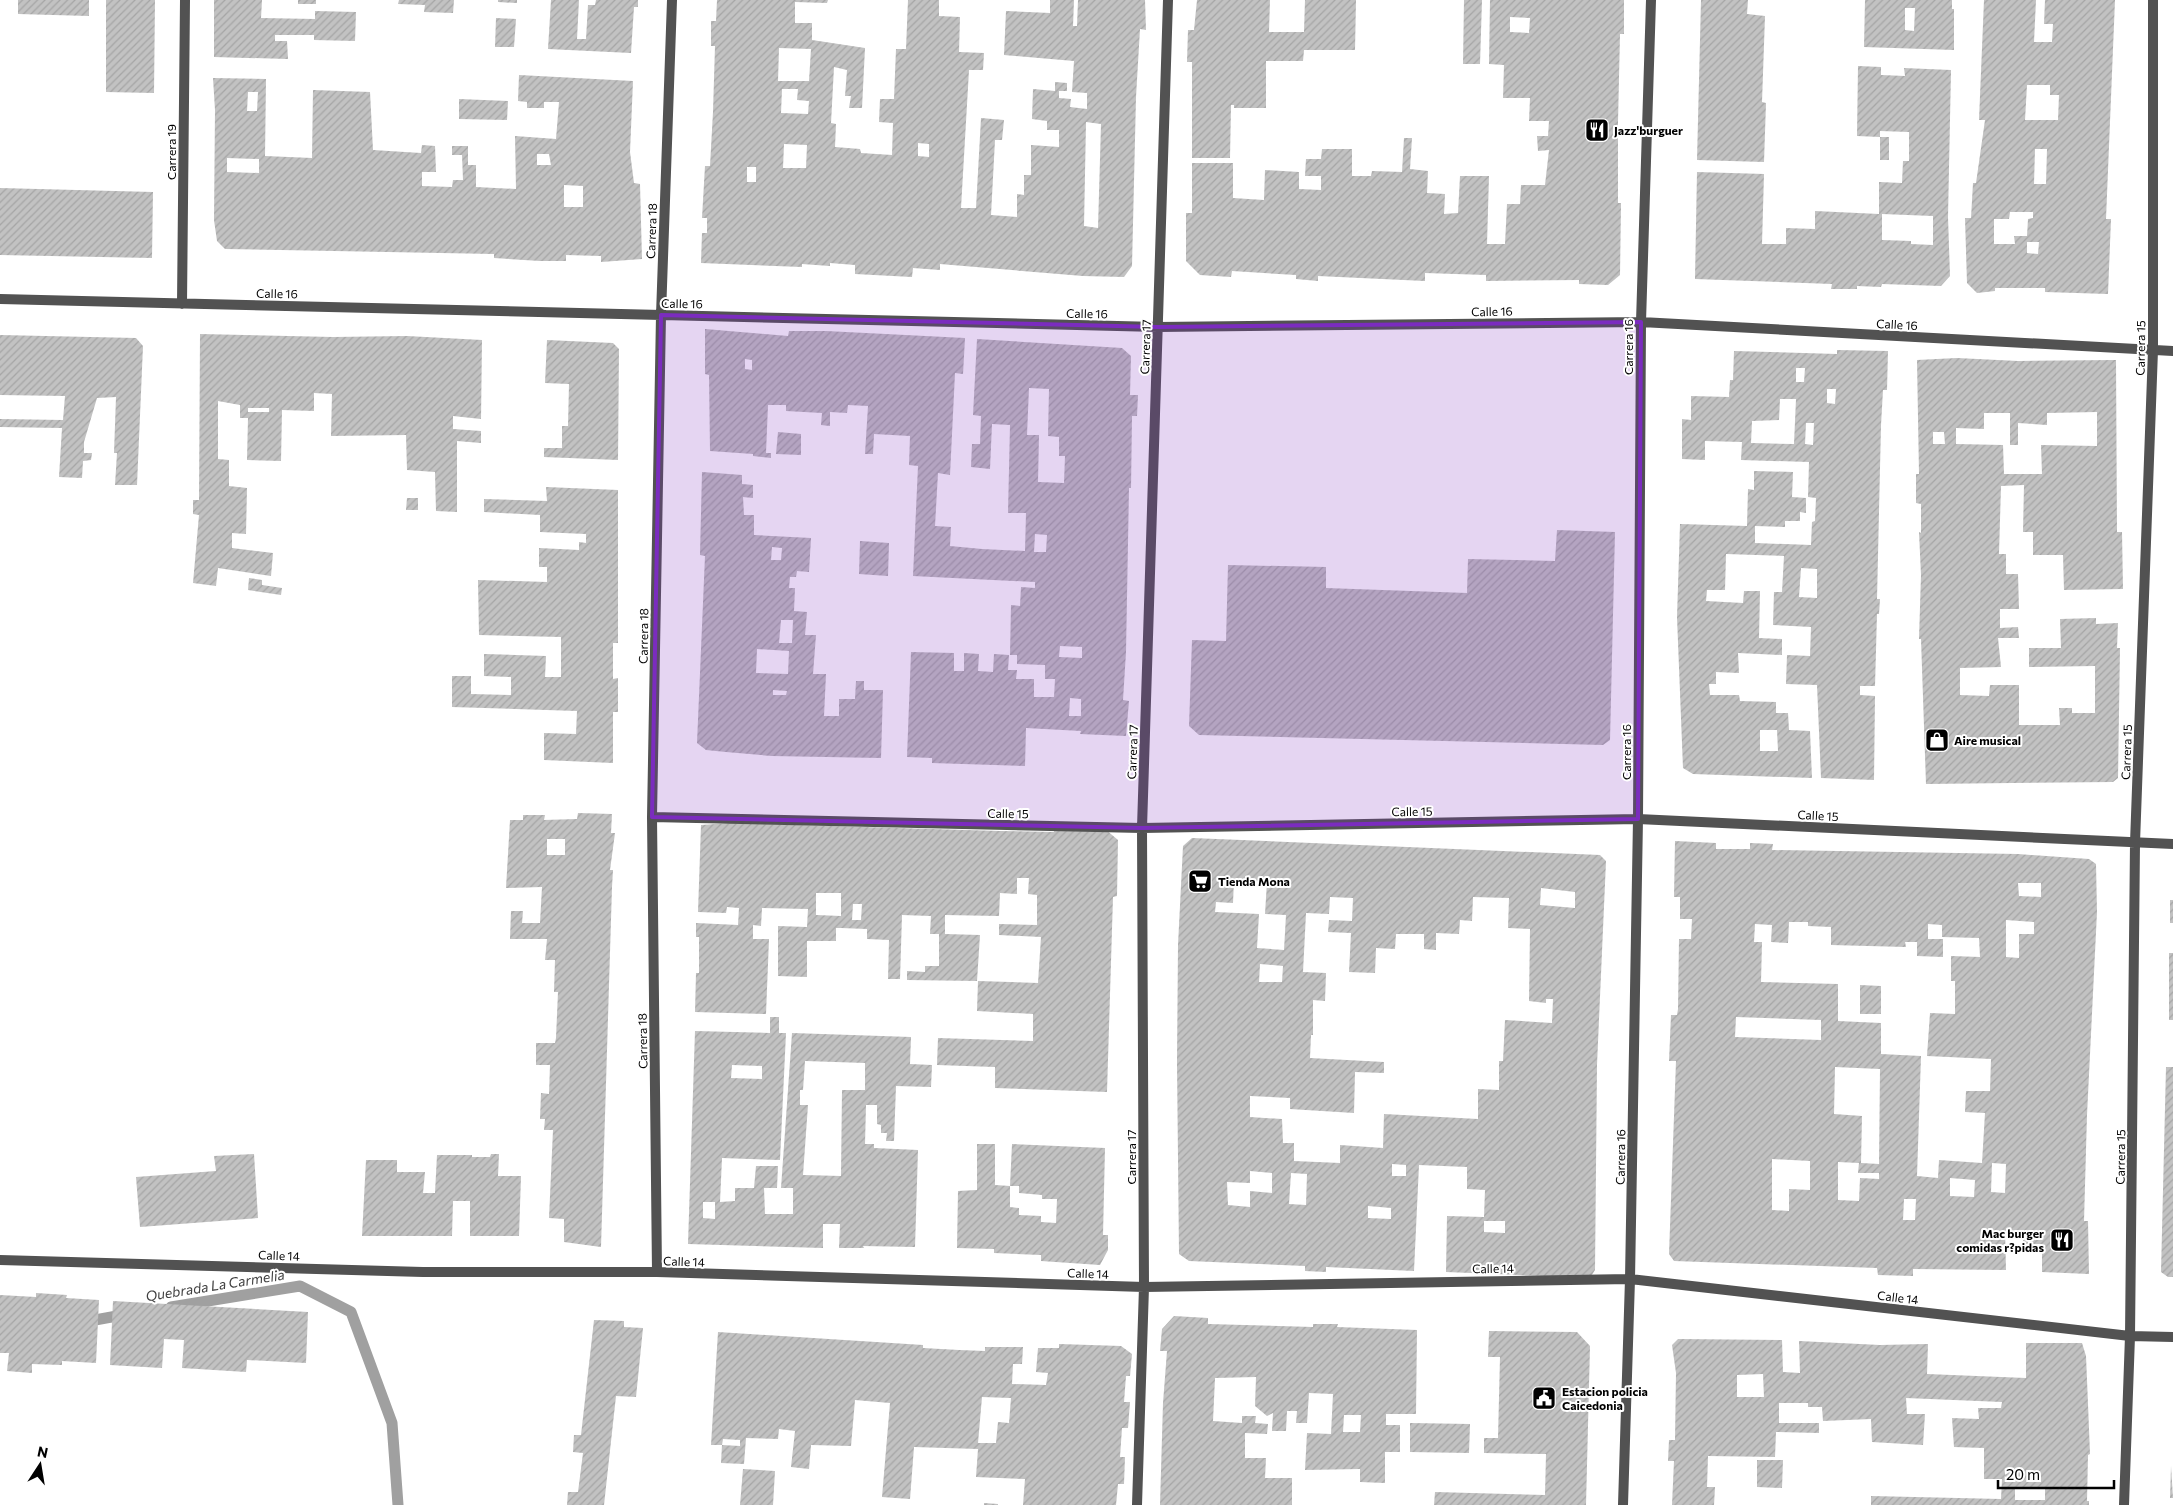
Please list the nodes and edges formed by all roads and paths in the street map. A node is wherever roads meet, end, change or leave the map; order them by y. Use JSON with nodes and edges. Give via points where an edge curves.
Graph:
{"nodes":[{"id":1,"x":184,"y":0,"type":"edge"},
{"id":2,"x":672,"y":0,"type":"edge"},
{"id":3,"x":1168,"y":0,"type":"edge"},
{"id":4,"x":1650,"y":0,"type":"edge"},
{"id":5,"x":2153,"y":0,"type":"edge"},
{"id":6,"x":0,"y":299,"type":"edge"},
{"id":7,"x":182,"y":304,"type":"junction"},
{"id":8,"x":661,"y":315,"type":"junction"},
{"id":9,"x":1640,"y":322,"type":"junction"},
{"id":10,"x":1158,"y":327,"type":"junction"},
{"id":11,"x":2153,"y":350,"type":"junction"},
{"id":12,"x":2173,"y":351,"type":"edge"},
{"id":13,"x":652,"y":817,"type":"junction"},
{"id":14,"x":1638,"y":819,"type":"junction"},
{"id":15,"x":1142,"y":828,"type":"junction"},
{"id":16,"x":2135,"y":843,"type":"junction"},
{"id":17,"x":2173,"y":844,"type":"edge"},
{"id":18,"x":0,"y":1260,"type":"edge"},
{"id":19,"x":657,"y":1272,"type":"junction"},
{"id":20,"x":1630,"y":1279,"type":"junction"},
{"id":21,"x":1144,"y":1287,"type":"junction"},
{"id":22,"x":2130,"y":1336,"type":"junction"},
{"id":23,"x":2173,"y":1337,"type":"edge"},
{"id":24,"x":1137,"y":1505,"type":"edge"},
{"id":25,"x":1623,"y":1505,"type":"edge"},
{"id":26,"x":2124,"y":1505,"type":"edge"}],
"edges":[{"from":1,"to":7,"type":"street","name":"Carrera 19"},
{"from":2,"to":8,"type":"street","name":"Carrera 18"},
{"from":3,"to":10,"type":"street","name":"Carrera 17"},
{"from":4,"to":9,"type":"street","name":"Carrera 16"},
{"from":5,"to":11,"type":"street","name":"Carrera 15"},
{"from":6,"to":7,"type":"street","name":"Calle 16"},
{"from":7,"to":8,"type":"street","name":"Calle 16"},
{"from":8,"to":10,"type":"street","name":"Calle 16"},
{"from":8,"to":13,"type":"street","name":"Carrera 18"},
{"from":9,"to":10,"type":"street","name":"Calle 16"},
{"from":9,"to":11,"type":"street","name":"Calle 16"},
{"from":9,"to":14,"type":"street","name":"Carrera 16"},
{"from":10,"to":15,"type":"street","name":"Carrera 17"},
{"from":11,"to":12,"type":"street","name":"Calle 16"},
{"from":11,"to":16,"type":"street","name":"Carrera 15"},
{"from":13,"to":15,"type":"street","name":"Calle 15"},
{"from":13,"to":19,"type":"street","name":"Carrera 18"},
{"from":14,"to":15,"type":"street","name":"Calle 15"},
{"from":14,"to":16,"type":"street","name":"Calle 15"},
{"from":14,"to":20,"type":"street","name":"Carrera 16"},
{"from":15,"to":21,"type":"street","name":"Carrera 17"},
{"from":16,"to":17,"type":"street","name":"Calle 15"},
{"from":16,"to":22,"type":"street","name":"Carrera 15"},
{"from":18,"to":19,"type":"street","name":"Calle 14","via":[[423,1272]]},
{"from":19,"to":21,"type":"street","name":"Calle 14"},
{"from":20,"to":21,"type":"street","name":"Calle 14"},
{"from":20,"to":22,"type":"street","name":"Calle 14"},
{"from":20,"to":25,"type":"street","name":"Carrera 16"},
{"from":21,"to":24,"type":"street","name":"Carrera 17"},
{"from":22,"to":23,"type":"street","name":"Calle 14"},
{"from":22,"to":26,"type":"street","name":"Carrera 15"}]}
